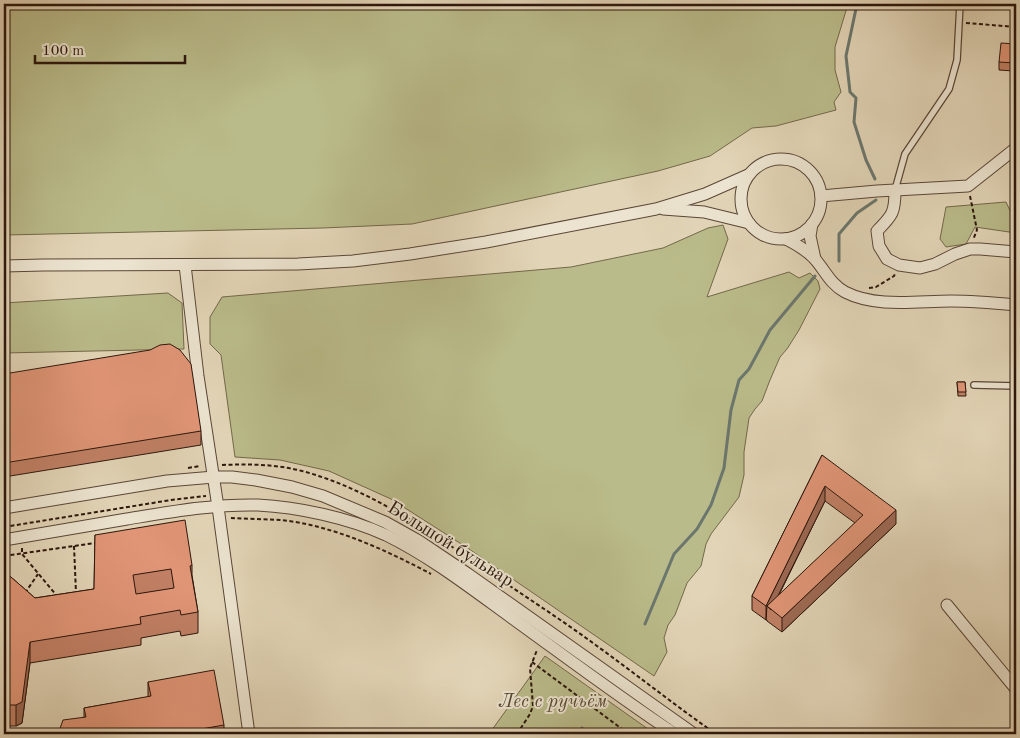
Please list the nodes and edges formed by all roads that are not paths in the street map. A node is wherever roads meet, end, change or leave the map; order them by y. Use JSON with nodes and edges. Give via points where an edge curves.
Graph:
{"nodes":[{"id":1,"x":960,"y":4,"type":"edge"},
{"id":2,"x":1016,"y":148,"type":"edge"},
{"id":3,"x":748,"y":175,"type":"junction"},
{"id":4,"x":895,"y":190,"type":"junction"},
{"id":5,"x":821,"y":196,"type":"junction"},
{"id":6,"x":656,"y":209,"type":"junction"},
{"id":7,"x":749,"y":223,"type":"junction"},
{"id":8,"x":812,"y":224,"type":"junction"},
{"id":9,"x":786,"y":239,"type":"junction"},
{"id":10,"x":1016,"y":252,"type":"edge"},
{"id":11,"x":815,"y":259,"type":"junction"},
{"id":12,"x":186,"y":265,"type":"junction"},
{"id":13,"x":4,"y":266,"type":"edge"},
{"id":14,"x":1016,"y":305,"type":"edge"},
{"id":15,"x":974,"y":385,"type":"dead end"},
{"id":16,"x":1016,"y":386,"type":"edge"},
{"id":17,"x":214,"y":477,"type":"junction"},
{"id":18,"x":4,"y":508,"type":"edge"},
{"id":19,"x":225,"y":512,"type":"junction"},
{"id":20,"x":4,"y":540,"type":"edge"},
{"id":21,"x":947,"y":605,"type":"dead end"},
{"id":22,"x":1016,"y":689,"type":"edge"},
{"id":23,"x":249,"y":734,"type":"edge"},
{"id":24,"x":675,"y":734,"type":"edge"},
{"id":25,"x":694,"y":734,"type":"edge"}],
"edges":[{"from":1,"to":4,"type":"lane","via":[[957,60],[949,88],[905,154]]},
{"from":2,"to":4,"type":"street","via":[[968,186]]},
{"from":3,"to":5,"type":"street","via":[[768,160],[792,160],[812,173]]},
{"from":3,"to":6,"type":"street","via":[[705,194]]},
{"from":3,"to":7,"type":"street","via":[[740,198],[742,212]]},
{"from":4,"to":5,"type":"street"},
{"from":4,"to":10,"type":"street","via":[[895,206],[877,231],[879,246],[887,259],[899,265],[920,268],[970,249]]},
{"from":5,"to":8,"type":"street"},
{"from":6,"to":7,"type":"street","via":[[704,212]]},
{"from":6,"to":12,"type":"street","via":[[486,242],[353,261]]},
{"from":7,"to":9,"type":"street","via":[[768,237]]},
{"from":8,"to":9,"type":"street","via":[[805,231]]},
{"from":8,"to":11,"type":"street","via":[[810,236]]},
{"from":9,"to":11,"type":"street"},
{"from":11,"to":14,"type":"street","via":[[836,285],[862,299]]},
{"from":12,"to":13,"type":"street"},
{"from":12,"to":17,"type":"street","via":[[198,376]]},
{"from":15,"to":16,"type":"lane"},
{"from":17,"to":18,"type":"street","name":"Большой бульвар","via":[[200,472],[167,481]]},
{"from":17,"to":19,"type":"street"},
{"from":17,"to":25,"type":"street","name":"Большой бульвар","via":[[292,487],[386,522],[468,574]]},
{"from":19,"to":20,"type":"street","name":"Большой бульвар","via":[[204,508],[172,512]]},
{"from":19,"to":23,"type":"street"},
{"from":19,"to":24,"type":"street","name":"Большой бульвар","via":[[258,505],[283,508],[322,514],[386,535],[464,583]]},
{"from":21,"to":22,"type":"street"}]}
